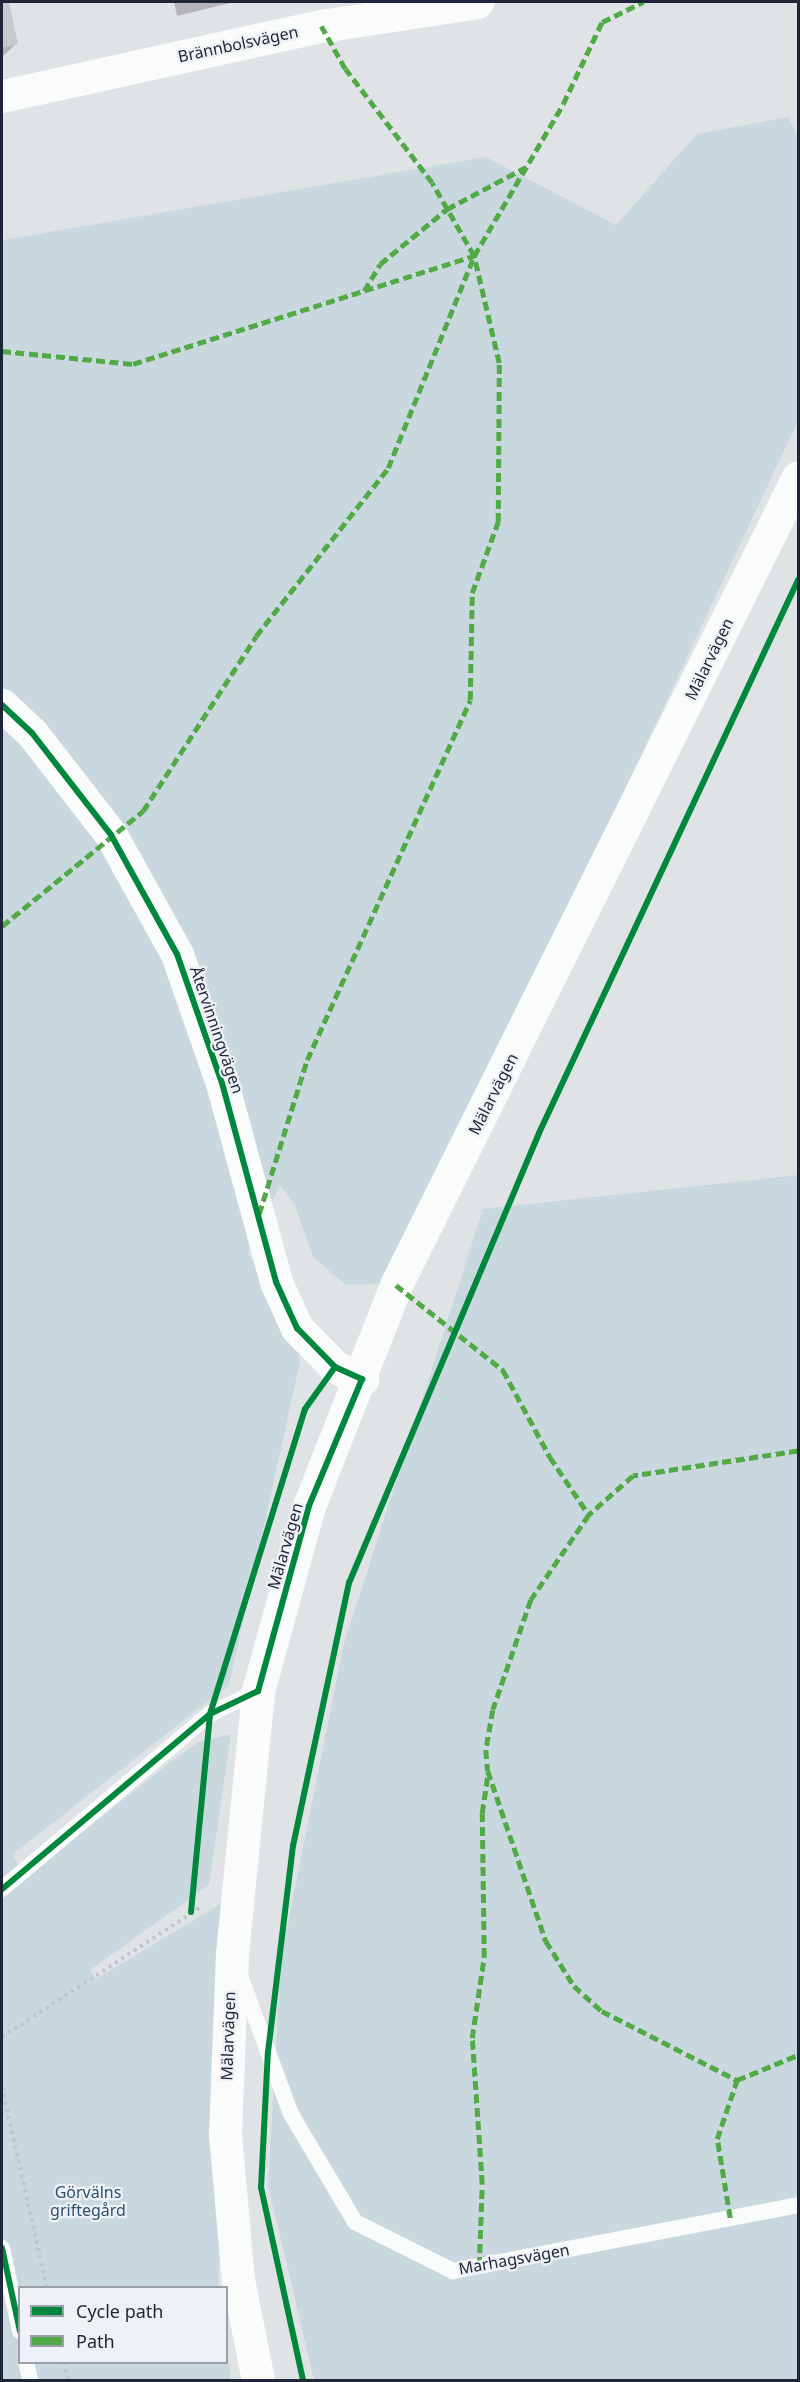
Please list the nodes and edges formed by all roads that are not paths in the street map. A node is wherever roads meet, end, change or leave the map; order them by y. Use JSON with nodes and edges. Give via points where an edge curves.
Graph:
{"nodes":[{"id":1,"x":477,"y":2,"type":"edge"},
{"id":2,"x":319,"y":14,"type":"edge"},
{"id":3,"x":2,"y":96,"type":"edge"},
{"id":4,"x":798,"y":477,"type":"edge"},
{"id":5,"x":2,"y":705,"type":"edge"},
{"id":6,"x":362,"y":1379,"type":"junction"},
{"id":7,"x":258,"y":1691,"type":"junction"},
{"id":8,"x":2,"y":1889,"type":"edge"},
{"id":9,"x":232,"y":1953,"type":"junction"},
{"id":10,"x":798,"y":2205,"type":"edge"},
{"id":11,"x":2,"y":2248,"type":"edge"},
{"id":12,"x":18,"y":2322,"type":"edge"},
{"id":13,"x":26,"y":2364,"type":"edge"},
{"id":14,"x":30,"y":2380,"type":"edge"},
{"id":15,"x":258,"y":2380,"type":"edge"}],
"edges":[{"from":1,"to":2,"type":"street","name":"Brännbolsvägen"},
{"from":2,"to":3,"type":"street","name":"Brännbolsvägen"},
{"from":4,"to":6,"type":"street","name":"Mälarvägen","via":[[396,1285]]},
{"from":5,"to":6,"type":"street","name":"Återvinningvägen","via":[[32,733],[111,835],[177,954],[222,1083],[276,1282],[297,1328],[334,1366]]},
{"from":6,"to":7,"type":"street","name":"Mälarvägen","via":[[309,1506]]},
{"from":7,"to":8,"type":"lane","via":[[210,1714]]},
{"from":7,"to":9,"type":"street","name":"Mälarvägen"},
{"from":9,"to":10,"type":"lane","name":"Marhagsvägen","via":[[291,2114],[356,2223],[453,2271]]},
{"from":9,"to":15,"type":"street","name":"Mälarvägen","via":[[225,2135],[238,2280]]},
{"from":11,"to":12,"type":"lane"},
{"from":13,"to":14,"type":"lane"}]}
